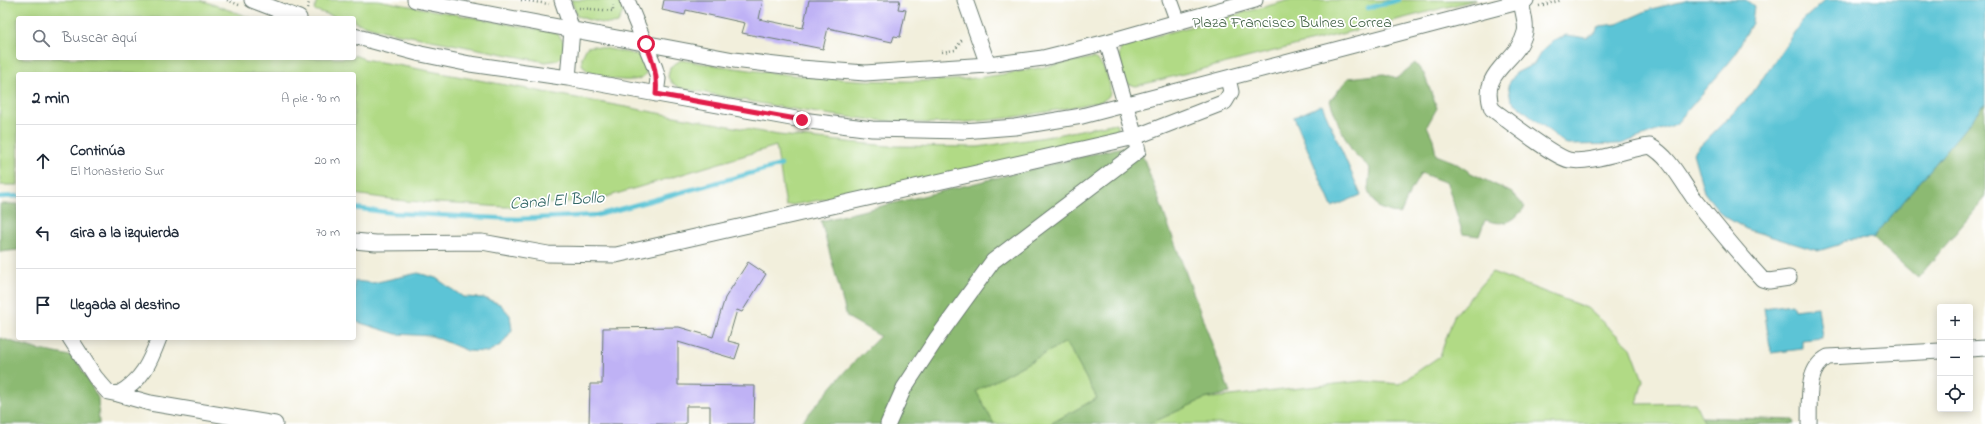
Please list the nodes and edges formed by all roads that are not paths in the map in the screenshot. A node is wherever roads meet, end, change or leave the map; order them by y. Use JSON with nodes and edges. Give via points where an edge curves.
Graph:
{"nodes":[{"id":1,"x":252,"y":0,"type":"edge"},
{"id":2,"x":415,"y":0,"type":"edge"},
{"id":3,"x":562,"y":0,"type":"edge"},
{"id":4,"x":627,"y":0,"type":"edge"},
{"id":5,"x":965,"y":0,"type":"edge"},
{"id":6,"x":1170,"y":0,"type":"edge"},
{"id":7,"x":1255,"y":0,"type":"edge"},
{"id":8,"x":1523,"y":4,"type":"edge"},
{"id":9,"x":281,"y":5,"type":"edge"},
{"id":10,"x":296,"y":16,"type":"edge"},
{"id":11,"x":1178,"y":22,"type":"junction"},
{"id":12,"x":572,"y":30,"type":"junction"},
{"id":13,"x":356,"y":37,"type":"edge"},
{"id":14,"x":1107,"y":42,"type":"junction"},
{"id":15,"x":646,"y":44,"type":"junction"},
{"id":16,"x":988,"y":65,"type":"junction"},
{"id":17,"x":568,"y":78,"type":"junction"},
{"id":18,"x":1228,"y":78,"type":"junction"},
{"id":19,"x":656,"y":94,"type":"junction"},
{"id":20,"x":1125,"y":104,"type":"junction"},
{"id":21,"x":1135,"y":138,"type":"junction"},
{"id":22,"x":356,"y":241,"type":"edge"},
{"id":23,"x":1789,"y":278,"type":"dead end"},
{"id":24,"x":71,"y":340,"type":"edge"},
{"id":25,"x":158,"y":340,"type":"edge"},
{"id":26,"x":1985,"y":348,"type":"edge"},
{"id":27,"x":1973,"y":349,"type":"edge"},
{"id":28,"x":1937,"y":351,"type":"edge"},
{"id":29,"x":118,"y":394,"type":"junction"},
{"id":30,"x":275,"y":424,"type":"edge"},
{"id":31,"x":888,"y":424,"type":"edge"},
{"id":32,"x":1809,"y":424,"type":"edge"}],
"edges":[{"from":1,"to":9,"type":"street"},
{"from":2,"to":12,"type":"street"},
{"from":3,"to":12,"type":"street"},
{"from":4,"to":15,"type":"street"},
{"from":5,"to":16,"type":"street"},
{"from":6,"to":11,"type":"street"},
{"from":7,"to":11,"type":"street"},
{"from":8,"to":18,"type":"street"},
{"from":8,"to":23,"type":"street","via":[[1526,31],[1519,46],[1492,77],[1488,99],[1492,109],[1556,155],[1568,160],[1592,159],[1650,146],[1659,151],[1692,196],[1762,280]]},
{"from":9,"to":10,"type":"street"},
{"from":11,"to":14,"type":"street"},
{"from":12,"to":15,"type":"street"},
{"from":12,"to":17,"type":"street"},
{"from":13,"to":17,"type":"street","via":[[470,64]]},
{"from":14,"to":16,"type":"street","via":[[1043,58]]},
{"from":14,"to":20,"type":"street"},
{"from":15,"to":16,"type":"street","via":[[741,61],[865,73]]},
{"from":15,"to":19,"type":"street","via":[[658,79]]},
{"from":17,"to":19,"type":"street"},
{"from":18,"to":20,"type":"street"},
{"from":18,"to":21,"type":"street","via":[[1231,92],[1225,102]]},
{"from":19,"to":20,"type":"street","via":[[802,120],[923,131],[1015,127],[1082,116]]},
{"from":20,"to":21,"type":"street"},
{"from":21,"to":22,"type":"street","via":[[616,255],[548,254],[482,242]]},
{"from":21,"to":31,"type":"street","via":[[1138,151],[993,261],[904,388]]},
{"from":24,"to":29,"type":"street","via":[[94,377],[108,392]]},
{"from":25,"to":29,"type":"street","via":[[151,361],[132,386]]},
{"from":26,"to":27,"type":"street"},
{"from":28,"to":32,"type":"street","via":[[1828,357],[1820,361],[1814,368]]},
{"from":29,"to":30,"type":"street","via":[[150,403]]}]}
